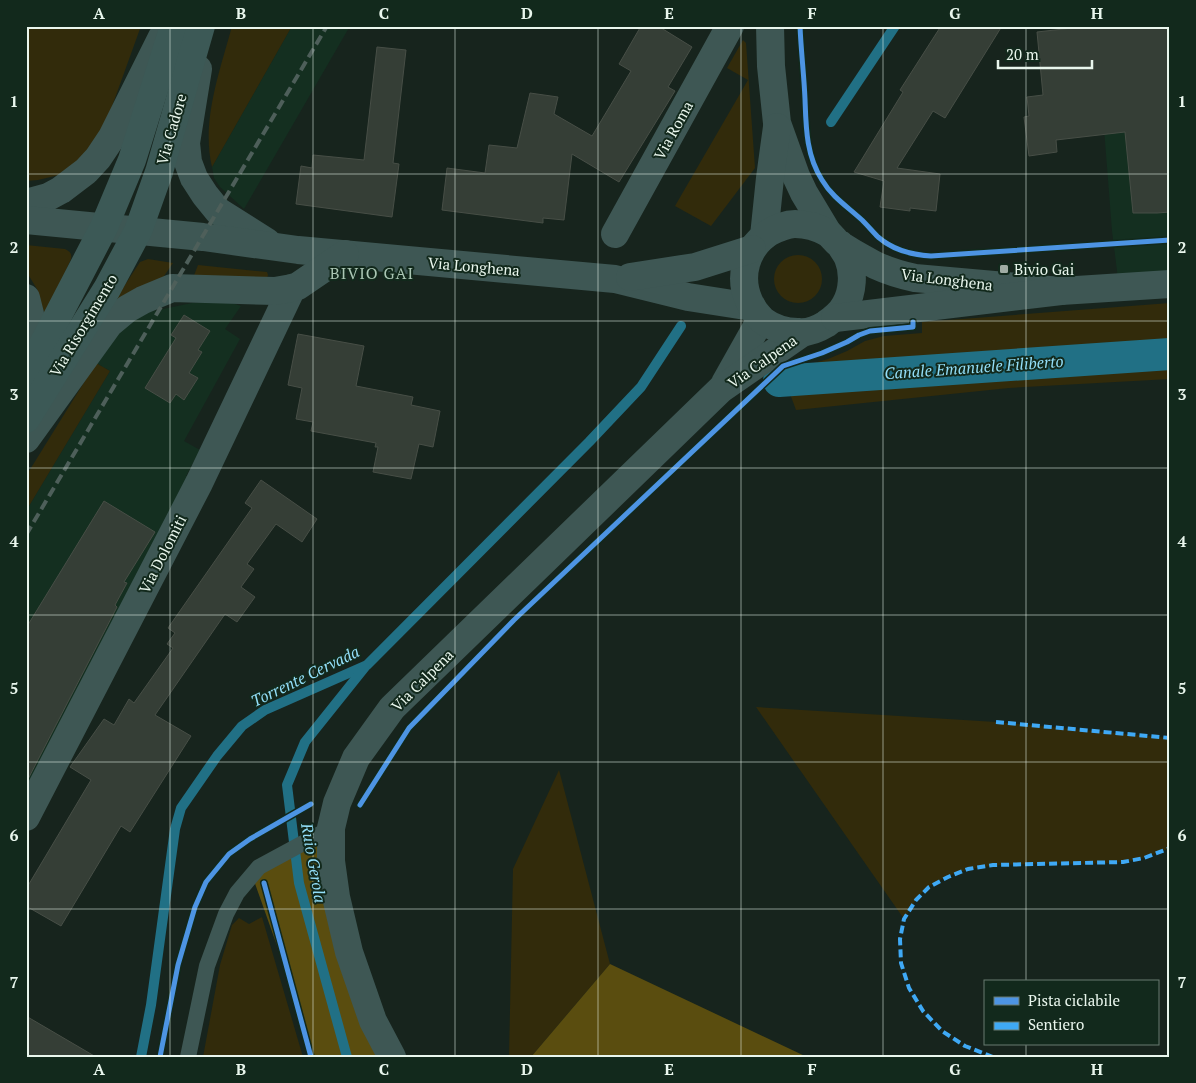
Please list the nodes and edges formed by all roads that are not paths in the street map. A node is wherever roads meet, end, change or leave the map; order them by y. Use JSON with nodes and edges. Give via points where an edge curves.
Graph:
{"nodes":[{"id":1,"x":168,"y":26,"type":"edge"},
{"id":2,"x":174,"y":26,"type":"edge"},
{"id":3,"x":201,"y":26,"type":"edge"},
{"id":4,"x":205,"y":26,"type":"edge"},
{"id":5,"x":730,"y":26,"type":"edge"},
{"id":6,"x":770,"y":26,"type":"edge"},
{"id":7,"x":777,"y":124,"type":"junction"},
{"id":8,"x":26,"y":203,"type":"edge"},
{"id":9,"x":26,"y":220,"type":"edge"},
{"id":10,"x":104,"y":227,"type":"junction"},
{"id":11,"x":138,"y":231,"type":"junction"},
{"id":12,"x":615,"y":234,"type":"dead end"},
{"id":13,"x":834,"y":239,"type":"junction"},
{"id":14,"x":758,"y":242,"type":"junction"},
{"id":15,"x":274,"y":247,"type":"junction"},
{"id":16,"x":345,"y":254,"type":"junction"},
{"id":17,"x":615,"y":279,"type":"junction"},
{"id":18,"x":1170,"y":284,"type":"edge"},
{"id":19,"x":292,"y":288,"type":"junction"},
{"id":20,"x":1061,"y":291,"type":"junction"},
{"id":21,"x":26,"y":298,"type":"edge"},
{"id":22,"x":756,"y":313,"type":"junction"},
{"id":23,"x":835,"y":318,"type":"junction"},
{"id":24,"x":802,"y":333,"type":"junction"},
{"id":25,"x":26,"y":360,"type":"edge"},
{"id":26,"x":26,"y":377,"type":"edge"},
{"id":27,"x":721,"y":389,"type":"junction"},
{"id":28,"x":26,"y":419,"type":"edge"},
{"id":29,"x":26,"y":439,"type":"edge"},
{"id":30,"x":26,"y":817,"type":"edge"},
{"id":31,"x":323,"y":833,"type":"junction"},
{"id":32,"x":188,"y":1057,"type":"edge"},
{"id":33,"x":392,"y":1057,"type":"edge"}],
"edges":[{"from":1,"to":8,"type":"street","via":[[112,137],[98,158],[61,190]]},
{"from":2,"to":10,"type":"main road","name":"Via Cadore","via":[[132,160]]},
{"from":3,"to":11,"type":"main road","name":"Via Cadore","via":[[159,172]]},
{"from":4,"to":15,"type":"street","name":"Via Longhena","via":[[186,143],[188,162],[194,178],[218,211]]},
{"from":5,"to":12,"type":"street","name":"Via Roma"},
{"from":6,"to":7,"type":"street"},
{"from":7,"to":13,"type":"street","via":[[804,193]]},
{"from":7,"to":14,"type":"street"},
{"from":9,"to":10,"type":"street","name":"Via Longhena"},
{"from":10,"to":11,"type":"street","name":"Via Longhena"},
{"from":10,"to":26,"type":"main road","name":"Via Risorgimento"},
{"from":11,"to":15,"type":"street","name":"Via Longhena"},
{"from":11,"to":28,"type":"main road","name":"Via Risorgimento"},
{"from":13,"to":14,"type":"street","name":"Via Longhena","via":[[812,226],[795,224],[778,228]]},
{"from":13,"to":20,"type":"street","name":"Via Longhena","via":[[875,265],[899,275]]},
{"from":13,"to":23,"type":"street","name":"Via Longhena","via":[[848,258],[852,274],[845,306]]},
{"from":14,"to":17,"type":"street","name":"Via Longhena","via":[[695,267]]},
{"from":14,"to":22,"type":"street","via":[[746,263],[744,278],[746,293]]},
{"from":15,"to":16,"type":"street","name":"Via Longhena"},
{"from":16,"to":17,"type":"street","name":"Via Longhena"},
{"from":16,"to":19,"type":"street"},
{"from":17,"to":22,"type":"street","name":"Via Longhena"},
{"from":18,"to":20,"type":"street","name":"Via Longhena"},
{"from":19,"to":29,"type":"street","name":"Via Risorgimento","via":[[275,291],[172,288],[127,309],[109,324]]},
{"from":19,"to":30,"type":"street","name":"Via Dolomiti","via":[[199,483]]},
{"from":20,"to":23,"type":"street","name":"Via Longhena"},
{"from":21,"to":25,"type":"street","via":[[32,335]]},
{"from":22,"to":24,"type":"street","name":"Via Longhena","via":[[773,327]]},
{"from":22,"to":27,"type":"street","name":"Via Calpena"},
{"from":23,"to":24,"type":"street","name":"Via Longhena","via":[[820,328]]},
{"from":24,"to":27,"type":"street","name":"Via Calpena"},
{"from":27,"to":31,"type":"street","name":"Via Calpena","via":[[392,708],[356,758]]},
{"from":31,"to":32,"type":"lane","via":[[259,867],[237,893],[208,966]]},
{"from":31,"to":33,"type":"street","name":"Via Calpena","via":[[349,952],[373,1021]]}]}
